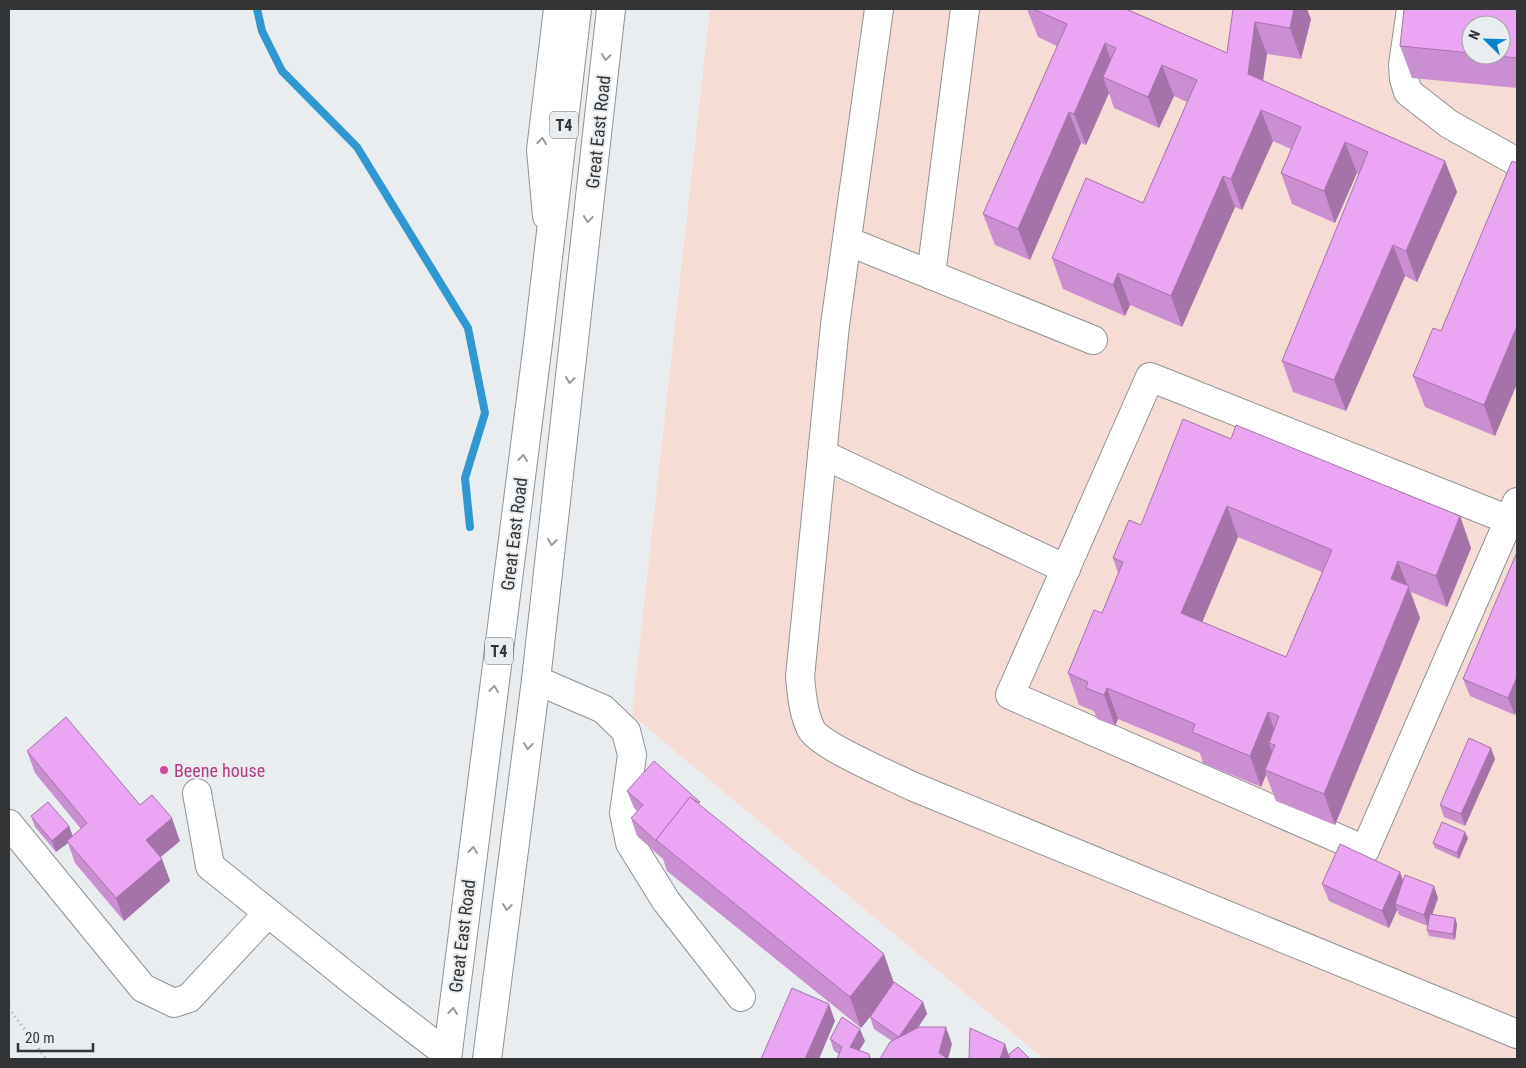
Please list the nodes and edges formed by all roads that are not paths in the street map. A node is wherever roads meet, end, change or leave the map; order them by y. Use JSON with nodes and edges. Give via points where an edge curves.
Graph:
{"nodes":[{"id":1,"x":558,"y":9,"type":"edge"},
{"id":2,"x":577,"y":9,"type":"edge"},
{"id":3,"x":611,"y":9,"type":"edge"},
{"id":4,"x":879,"y":9,"type":"edge"},
{"id":5,"x":965,"y":9,"type":"edge"},
{"id":6,"x":1411,"y":9,"type":"edge"},
{"id":7,"x":1517,"y":162,"type":"edge"},
{"id":8,"x":847,"y":241,"type":"junction"},
{"id":9,"x":550,"y":242,"type":"junction"},
{"id":10,"x":931,"y":275,"type":"junction"},
{"id":11,"x":1093,"y":340,"type":"dead end"},
{"id":12,"x":822,"y":454,"type":"junction"},
{"id":13,"x":1513,"y":511,"type":"edge"},
{"id":14,"x":1066,"y":569,"type":"junction"},
{"id":15,"x":536,"y":680,"type":"junction"},
{"id":16,"x":197,"y":793,"type":"dead end"},
{"id":17,"x":9,"y":824,"type":"edge"},
{"id":18,"x":268,"y":913,"type":"junction"},
{"id":19,"x":740,"y":997,"type":"dead end"},
{"id":20,"x":1517,"y":1034,"type":"edge"},
{"id":21,"x":447,"y":1057,"type":"edge"},
{"id":22,"x":487,"y":1059,"type":"edge"}],
"edges":[{"from":9,"to":1,"type":"main road","one_way":true,"via":[[541,150]]},
{"from":2,"to":9,"type":"main road","name":"Great East Road","number":"T4"},
{"from":3,"to":15,"type":"main road","name":"Great East Road","number":"T4","one_way":true},
{"from":4,"to":8,"type":"main road"},
{"from":5,"to":10,"type":"main road"},
{"from":6,"to":7,"type":"main road","via":[[1403,64],[1408,92],[1448,124]]},
{"from":8,"to":10,"type":"main road"},
{"from":8,"to":12,"type":"main road"},
{"from":21,"to":9,"type":"main road","name":"Great East Road","number":"T4","one_way":true},
{"from":10,"to":11,"type":"main road"},
{"from":12,"to":14,"type":"main road"},
{"from":12,"to":20,"type":"main road","via":[[800,677],[804,707],[812,731],[834,748],[914,787]]},
{"from":13,"to":14,"type":"main road","via":[[1150,376]]},
{"from":13,"to":14,"type":"main road","via":[[1365,850],[1010,696]]},
{"from":15,"to":19,"type":"main road","via":[[603,709],[626,731],[632,756],[624,813],[630,843],[666,901]]},
{"from":15,"to":22,"type":"main road","name":"Great East Road","number":"T4","one_way":true},
{"from":16,"to":18,"type":"main road","via":[[210,866]]},
{"from":17,"to":18,"type":"main road","via":[[143,988],[174,1003],[189,998]]},
{"from":18,"to":21,"type":"main road"}]}
